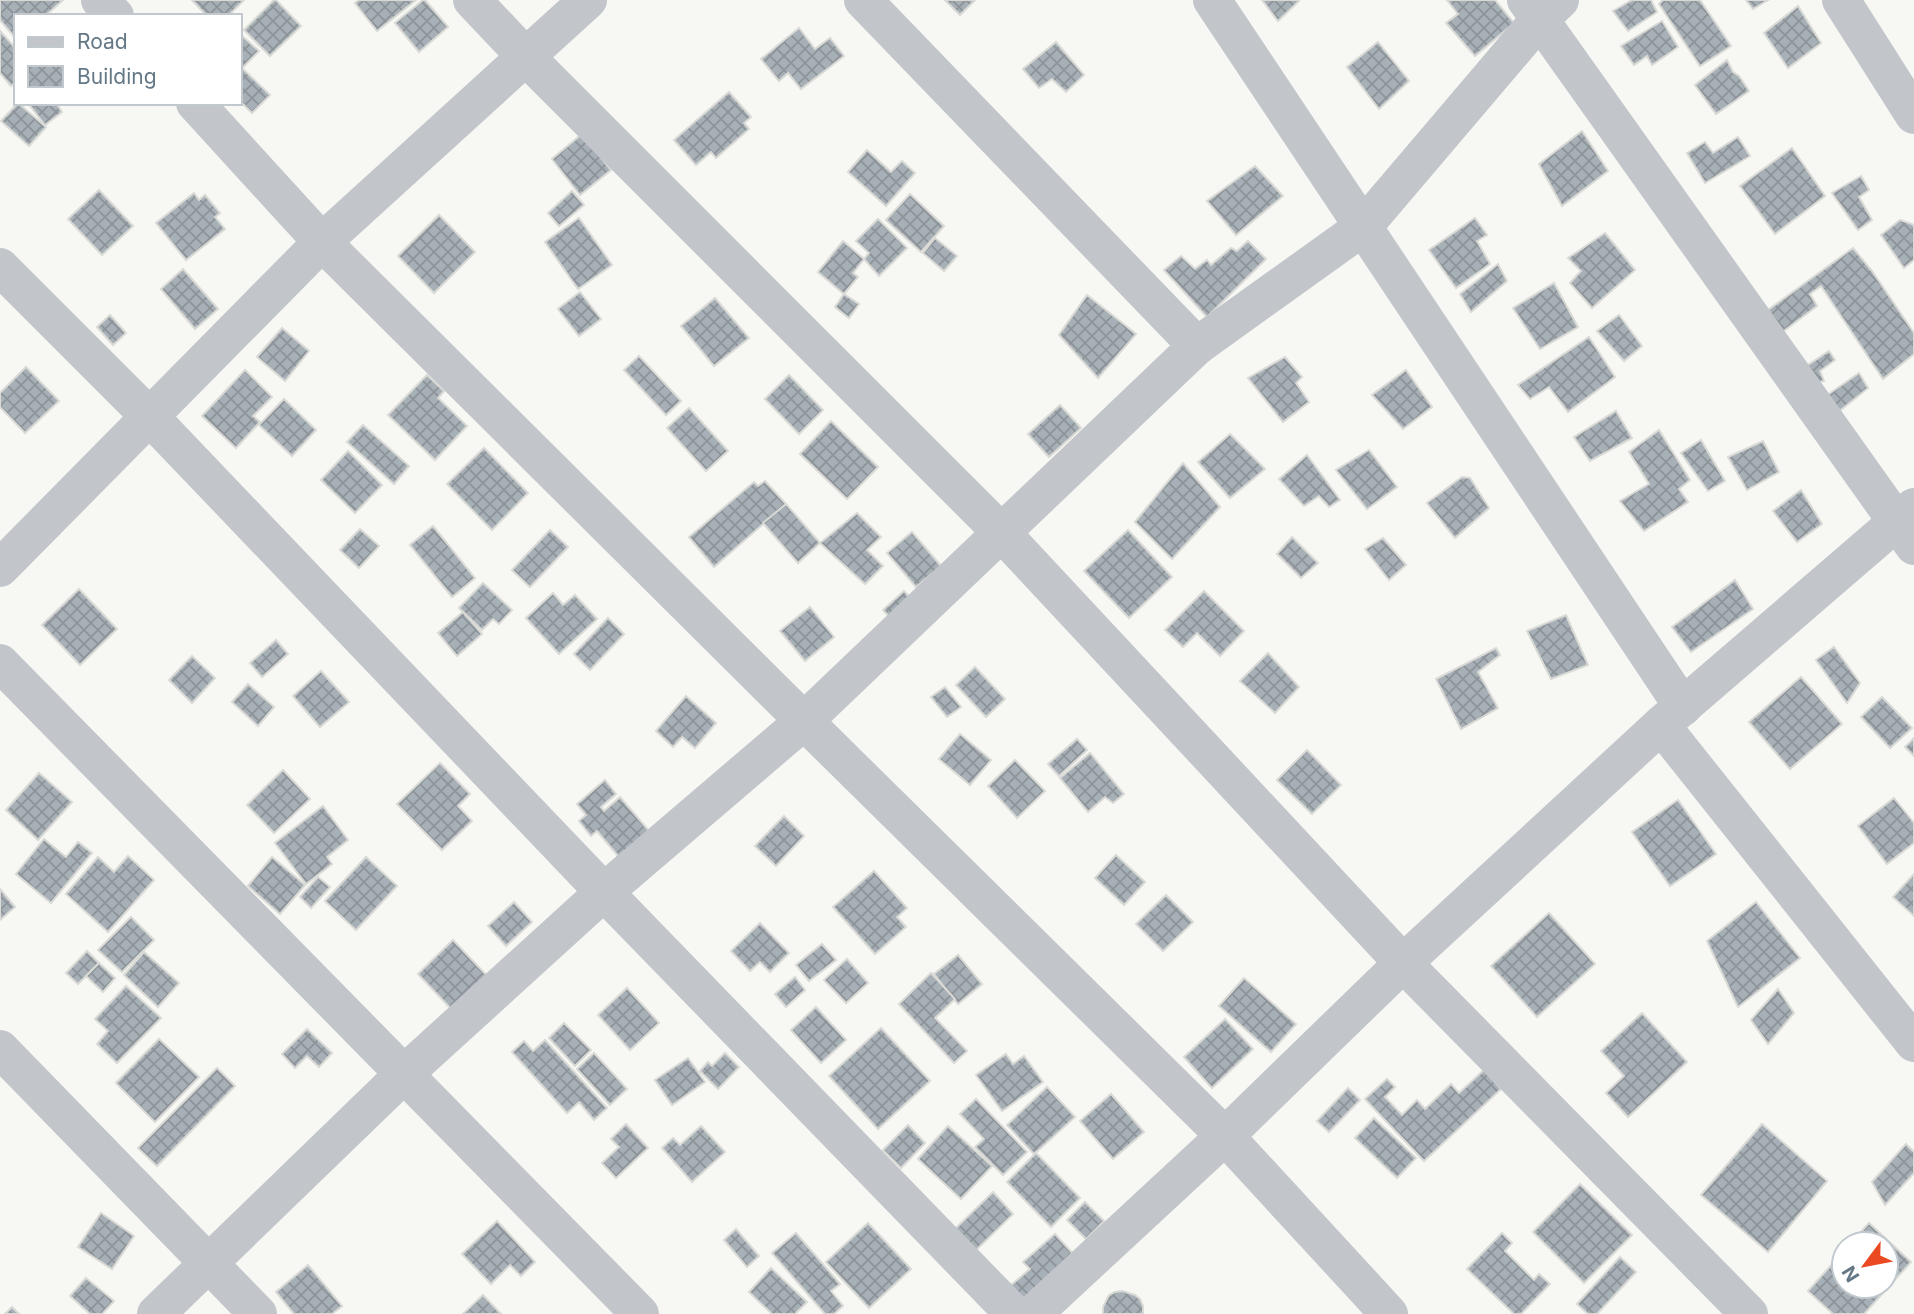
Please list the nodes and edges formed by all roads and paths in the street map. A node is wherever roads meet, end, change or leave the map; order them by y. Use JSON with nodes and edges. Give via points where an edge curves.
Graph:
{"nodes":[{"id":1,"x":100,"y":0,"type":"edge"},
{"id":2,"x":472,"y":0,"type":"edge"},
{"id":3,"x":588,"y":0,"type":"edge"},
{"id":4,"x":863,"y":0,"type":"edge"},
{"id":5,"x":1212,"y":0,"type":"edge"},
{"id":6,"x":1841,"y":0,"type":"edge"},
{"id":7,"x":1542,"y":7,"type":"edge"},
{"id":8,"x":113,"y":14,"type":"edge"},
{"id":9,"x":526,"y":57,"type":"junction"},
{"id":10,"x":197,"y":105,"type":"edge"},
{"id":11,"x":1914,"y":114,"type":"edge"},
{"id":12,"x":1363,"y":226,"type":"junction"},
{"id":13,"x":322,"y":242,"type":"junction"},
{"id":14,"x":0,"y":267,"type":"edge"},
{"id":15,"x":1197,"y":346,"type":"junction"},
{"id":16,"x":150,"y":417,"type":"junction"},
{"id":17,"x":1908,"y":525,"type":"edge"},
{"id":18,"x":1001,"y":532,"type":"junction"},
{"id":19,"x":0,"y":568,"type":"edge"},
{"id":20,"x":0,"y":663,"type":"edge"},
{"id":21,"x":1672,"y":716,"type":"junction"},
{"id":22,"x":804,"y":721,"type":"junction"},
{"id":23,"x":604,"y":892,"type":"junction"},
{"id":24,"x":1404,"y":963,"type":"junction"},
{"id":25,"x":1914,"y":1043,"type":"edge"},
{"id":26,"x":0,"y":1049,"type":"edge"},
{"id":27,"x":404,"y":1073,"type":"junction"},
{"id":28,"x":1225,"y":1136,"type":"junction"},
{"id":29,"x":210,"y":1263,"type":"junction"},
{"id":30,"x":156,"y":1314,"type":"edge"},
{"id":31,"x":258,"y":1314,"type":"edge"},
{"id":32,"x":640,"y":1314,"type":"edge"},
{"id":33,"x":1014,"y":1314,"type":"edge"},
{"id":34,"x":1033,"y":1314,"type":"edge"},
{"id":35,"x":1389,"y":1314,"type":"edge"},
{"id":36,"x":1749,"y":1314,"type":"edge"}],
"edges":[{"from":1,"to":8,"type":"street"},
{"from":2,"to":9,"type":"street"},
{"from":3,"to":9,"type":"street"},
{"from":4,"to":15,"type":"street"},
{"from":5,"to":12,"type":"street"},
{"from":6,"to":11,"type":"street"},
{"from":7,"to":12,"type":"street"},
{"from":7,"to":17,"type":"street"},
{"from":9,"to":13,"type":"street"},
{"from":9,"to":18,"type":"street"},
{"from":10,"to":13,"type":"street"},
{"from":12,"to":15,"type":"street"},
{"from":12,"to":21,"type":"street"},
{"from":13,"to":16,"type":"street"},
{"from":13,"to":22,"type":"street"},
{"from":14,"to":16,"type":"street"},
{"from":15,"to":18,"type":"street"},
{"from":16,"to":19,"type":"street"},
{"from":16,"to":23,"type":"street"},
{"from":17,"to":21,"type":"street"},
{"from":18,"to":22,"type":"street"},
{"from":18,"to":24,"type":"street"},
{"from":20,"to":27,"type":"street"},
{"from":21,"to":24,"type":"street"},
{"from":21,"to":25,"type":"street"},
{"from":22,"to":23,"type":"street"},
{"from":22,"to":28,"type":"street"},
{"from":23,"to":27,"type":"street"},
{"from":23,"to":33,"type":"street"},
{"from":24,"to":28,"type":"street"},
{"from":24,"to":36,"type":"street"},
{"from":26,"to":29,"type":"street"},
{"from":27,"to":29,"type":"street"},
{"from":27,"to":32,"type":"street"},
{"from":28,"to":34,"type":"street"},
{"from":28,"to":35,"type":"street"},
{"from":29,"to":30,"type":"street"},
{"from":29,"to":31,"type":"street"}]}
